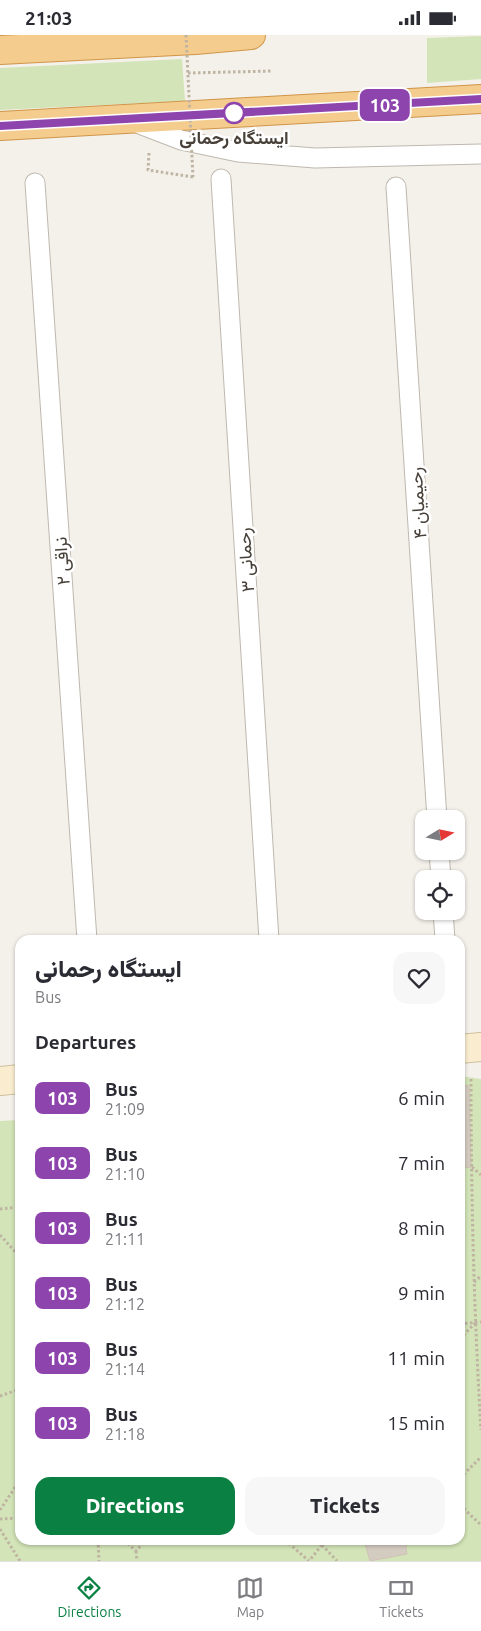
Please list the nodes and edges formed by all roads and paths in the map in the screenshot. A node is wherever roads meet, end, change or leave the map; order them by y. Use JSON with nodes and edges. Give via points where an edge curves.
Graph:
{"nodes":[{"id":1,"x":186,"y":35,"type":"edge"},
{"id":2,"x":251,"y":35,"type":"edge"},
{"id":3,"x":0,"y":50,"type":"edge"},
{"id":4,"x":272,"y":71,"type":"dead end"},
{"id":5,"x":188,"y":73,"type":"junction"},
{"id":6,"x":481,"y":99,"type":"edge"},
{"id":7,"x":126,"y":119,"type":"junction"},
{"id":8,"x":0,"y":126,"type":"edge"},
{"id":9,"x":148,"y":153,"type":"dead end"},
{"id":10,"x":481,"y":154,"type":"edge"},
{"id":11,"x":221,"y":179,"type":"dead end"},
{"id":12,"x":35,"y":183,"type":"dead end"},
{"id":13,"x":396,"y":187,"type":"dead end"},
{"id":14,"x":436,"y":810,"type":"edge"},
{"id":15,"x":444,"y":920,"type":"edge"},
{"id":16,"x":87,"y":935,"type":"edge"},
{"id":17,"x":269,"y":935,"type":"edge"},
{"id":18,"x":445,"y":935,"type":"edge"},
{"id":19,"x":481,"y":1047,"type":"edge"},
{"id":20,"x":465,"y":1049,"type":"edge"},
{"id":21,"x":472,"y":1079,"type":"dead end"},
{"id":22,"x":15,"y":1080,"type":"edge"},
{"id":23,"x":0,"y":1081,"type":"edge"},
{"id":24,"x":471,"y":1167,"type":"junction"},
{"id":25,"x":481,"y":1175,"type":"edge"},
{"id":26,"x":15,"y":1208,"type":"edge"},
{"id":27,"x":0,"y":1209,"type":"edge"},
{"id":28,"x":0,"y":1235,"type":"edge"},
{"id":29,"x":15,"y":1252,"type":"edge"},
{"id":30,"x":481,"y":1276,"type":"edge"},
{"id":31,"x":474,"y":1283,"type":"junction"},
{"id":32,"x":481,"y":1322,"type":"edge"},
{"id":33,"x":475,"y":1323,"type":"junction"},
{"id":34,"x":465,"y":1324,"type":"edge"},
{"id":35,"x":465,"y":1334,"type":"edge"},
{"id":36,"x":15,"y":1391,"type":"edge"},
{"id":37,"x":0,"y":1396,"type":"edge"},
{"id":38,"x":481,"y":1430,"type":"edge"},
{"id":39,"x":481,"y":1457,"type":"edge"},
{"id":40,"x":465,"y":1474,"type":"edge"},
{"id":41,"x":15,"y":1487,"type":"edge"},
{"id":42,"x":0,"y":1509,"type":"edge"},
{"id":43,"x":465,"y":1510,"type":"edge"},
{"id":44,"x":15,"y":1518,"type":"edge"},
{"id":45,"x":0,"y":1519,"type":"edge"},
{"id":46,"x":481,"y":1525,"type":"edge"},
{"id":47,"x":0,"y":1529,"type":"edge"},
{"id":48,"x":98,"y":1545,"type":"edge"},
{"id":49,"x":129,"y":1545,"type":"edge"},
{"id":50,"x":141,"y":1545,"type":"edge"},
{"id":51,"x":291,"y":1545,"type":"edge"},
{"id":52,"x":322,"y":1545,"type":"joint"},
{"id":53,"x":136,"y":1551,"type":"junction"},
{"id":54,"x":20,"y":1561,"type":"edge"},
{"id":55,"x":99,"y":1561,"type":"edge"},
{"id":56,"x":137,"y":1561,"type":"edge"},
{"id":57,"x":309,"y":1561,"type":"edge"},
{"id":58,"x":336,"y":1561,"type":"edge"}],
"edges":[{"from":1,"to":5,"type":"path","bridge":true},
{"from":2,"to":3,"type":"highway"},
{"from":4,"to":5,"type":"path"},
{"from":5,"to":9,"type":"path","bridge":true,"via":[[193,177],[148,169]]},
{"from":6,"to":7,"type":"highway"},
{"from":7,"to":8,"type":"highway"},
{"from":7,"to":10,"type":"street","via":[[181,140],[238,152],[315,158]]},
{"from":11,"to":17,"type":"street","name":"رحمانی ۳"},
{"from":12,"to":16,"type":"street","name":"نراقی ۲"},
{"from":13,"to":14,"type":"street","name":"رحیمیان ۴"},
{"from":15,"to":18,"type":"street"},
{"from":19,"to":20,"type":"main road"},
{"from":21,"to":24,"type":"path"},
{"from":22,"to":23,"type":"main road"},
{"from":24,"to":25,"type":"path"},
{"from":24,"to":31,"type":"path"},
{"from":26,"to":27,"type":"path"},
{"from":28,"to":29,"type":"path"},
{"from":30,"to":31,"type":"path"},
{"from":31,"to":33,"type":"path"},
{"from":32,"to":33,"type":"path"},
{"from":33,"to":34,"type":"path"},
{"from":33,"to":35,"type":"path"},
{"from":33,"to":38,"type":"path"},
{"from":36,"to":37,"type":"path"},
{"from":39,"to":40,"type":"path"},
{"from":41,"to":42,"type":"path"},
{"from":43,"to":46,"type":"path"},
{"from":44,"to":45,"type":"path"},
{"from":47,"to":54,"type":"path"},
{"from":48,"to":55,"type":"path"},
{"from":49,"to":53,"type":"path"},
{"from":50,"to":53,"type":"path"},
{"from":51,"to":57,"type":"path"},
{"from":52,"to":57,"type":"path"},
{"from":52,"to":58,"type":"path"},
{"from":53,"to":56,"type":"path"}]}
